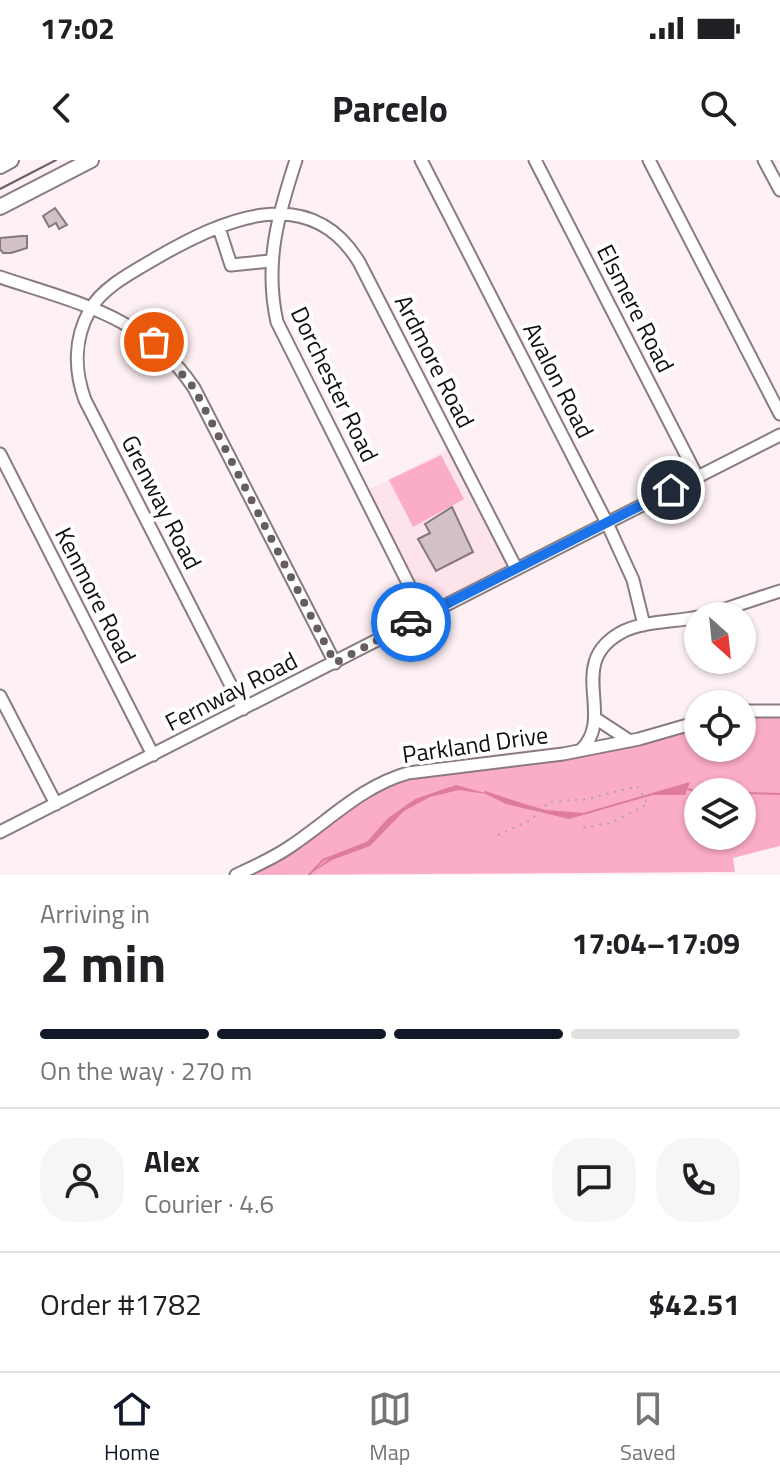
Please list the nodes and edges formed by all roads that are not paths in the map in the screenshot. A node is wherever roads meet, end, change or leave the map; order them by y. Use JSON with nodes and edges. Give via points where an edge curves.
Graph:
{"nodes":[{"id":1,"x":11,"y":160,"type":"edge"},
{"id":2,"x":91,"y":160,"type":"edge"},
{"id":3,"x":296,"y":160,"type":"edge"},
{"id":4,"x":421,"y":160,"type":"edge"},
{"id":5,"x":535,"y":160,"type":"edge"},
{"id":6,"x":649,"y":160,"type":"edge"},
{"id":7,"x":764,"y":160,"type":"edge"},
{"id":8,"x":0,"y":166,"type":"edge"},
{"id":9,"x":780,"y":190,"type":"edge"},
{"id":10,"x":0,"y":207,"type":"edge"},
{"id":11,"x":279,"y":213,"type":"junction"},
{"id":12,"x":219,"y":228,"type":"junction"},
{"id":13,"x":270,"y":261,"type":"junction"},
{"id":14,"x":0,"y":277,"type":"edge"},
{"id":15,"x":91,"y":308,"type":"junction"},
{"id":16,"x":780,"y":414,"type":"edge"},
{"id":17,"x":780,"y":435,"type":"edge"},
{"id":18,"x":0,"y":454,"type":"edge"},
{"id":19,"x":697,"y":476,"type":"junction"},
{"id":20,"x":607,"y":523,"type":"junction"},
{"id":21,"x":516,"y":568,"type":"junction"},
{"id":22,"x":780,"y":591,"type":"edge"},
{"id":23,"x":747,"y":602,"type":"edge"},
{"id":24,"x":424,"y":615,"type":"junction"},
{"id":25,"x":684,"y":619,"type":"edge"},
{"id":26,"x":644,"y":625,"type":"junction"},
{"id":27,"x":335,"y":663,"type":"junction"},
{"id":28,"x":0,"y":696,"type":"edge"},
{"id":29,"x":243,"y":709,"type":"junction"},
{"id":30,"x":756,"y":711,"type":"edge"},
{"id":31,"x":780,"y":711,"type":"edge"},
{"id":32,"x":598,"y":720,"type":"junction"},
{"id":33,"x":684,"y":726,"type":"edge"},
{"id":34,"x":630,"y":741,"type":"junction"},
{"id":35,"x":581,"y":750,"type":"junction"},
{"id":36,"x":153,"y":755,"type":"junction"},
{"id":37,"x":56,"y":804,"type":"junction"},
{"id":38,"x":0,"y":832,"type":"edge"},
{"id":39,"x":236,"y":875,"type":"edge"}],
"edges":[{"from":1,"to":8,"type":"main road"},
{"from":2,"to":10,"type":"main road"},
{"from":3,"to":11,"type":"street","name":"Dorchester Road"},
{"from":4,"to":20,"type":"street","name":"Avalon Road"},
{"from":5,"to":19,"type":"street","name":"Elsmere Road"},
{"from":6,"to":16,"type":"street"},
{"from":7,"to":9,"type":"street"},
{"from":11,"to":12,"type":"street"},
{"from":11,"to":13,"type":"street","name":"Dorchester Road"},
{"from":11,"to":21,"type":"street","name":"Ardmore Road","via":[[316,222],[352,251]]},
{"from":12,"to":13,"type":"street","via":[[231,265]]},
{"from":12,"to":15,"type":"street","via":[[147,264]]},
{"from":13,"to":24,"type":"street","name":"Dorchester Road","via":[[273,304],[283,339]]},
{"from":14,"to":15,"type":"street"},
{"from":15,"to":27,"type":"street","via":[[142,333],[186,377]]},
{"from":15,"to":29,"type":"street","name":"Grenway Road","via":[[78,346],[80,387]]},
{"from":17,"to":19,"type":"street","name":"Fernway Road"},
{"from":18,"to":36,"type":"street","name":"Kenmore Road"},
{"from":19,"to":20,"type":"street","name":"Fernway Road"},
{"from":20,"to":21,"type":"street","name":"Fernway Road"},
{"from":20,"to":26,"type":"street","name":"Avalon Road","via":[[633,580]]},
{"from":21,"to":24,"type":"street","name":"Fernway Road"},
{"from":22,"to":23,"type":"street"},
{"from":24,"to":27,"type":"street","name":"Fernway Road"},
{"from":25,"to":26,"type":"street"},
{"from":26,"to":32,"type":"street","via":[[612,639],[597,657],[591,688]]},
{"from":27,"to":29,"type":"street","name":"Fernway Road"},
{"from":28,"to":37,"type":"street"},
{"from":29,"to":36,"type":"street","name":"Fernway Road"},
{"from":30,"to":31,"type":"street"},
{"from":32,"to":34,"type":"street"},
{"from":32,"to":35,"type":"street"},
{"from":33,"to":34,"type":"street","name":"Parkland Drive"},
{"from":34,"to":35,"type":"street","name":"Parkland Drive"},
{"from":35,"to":39,"type":"street","name":"Parkland Drive","via":[[387,779],[273,858]]},
{"from":36,"to":37,"type":"street","name":"Fernway Road"},
{"from":37,"to":38,"type":"street","name":"Fernway Road"}]}
